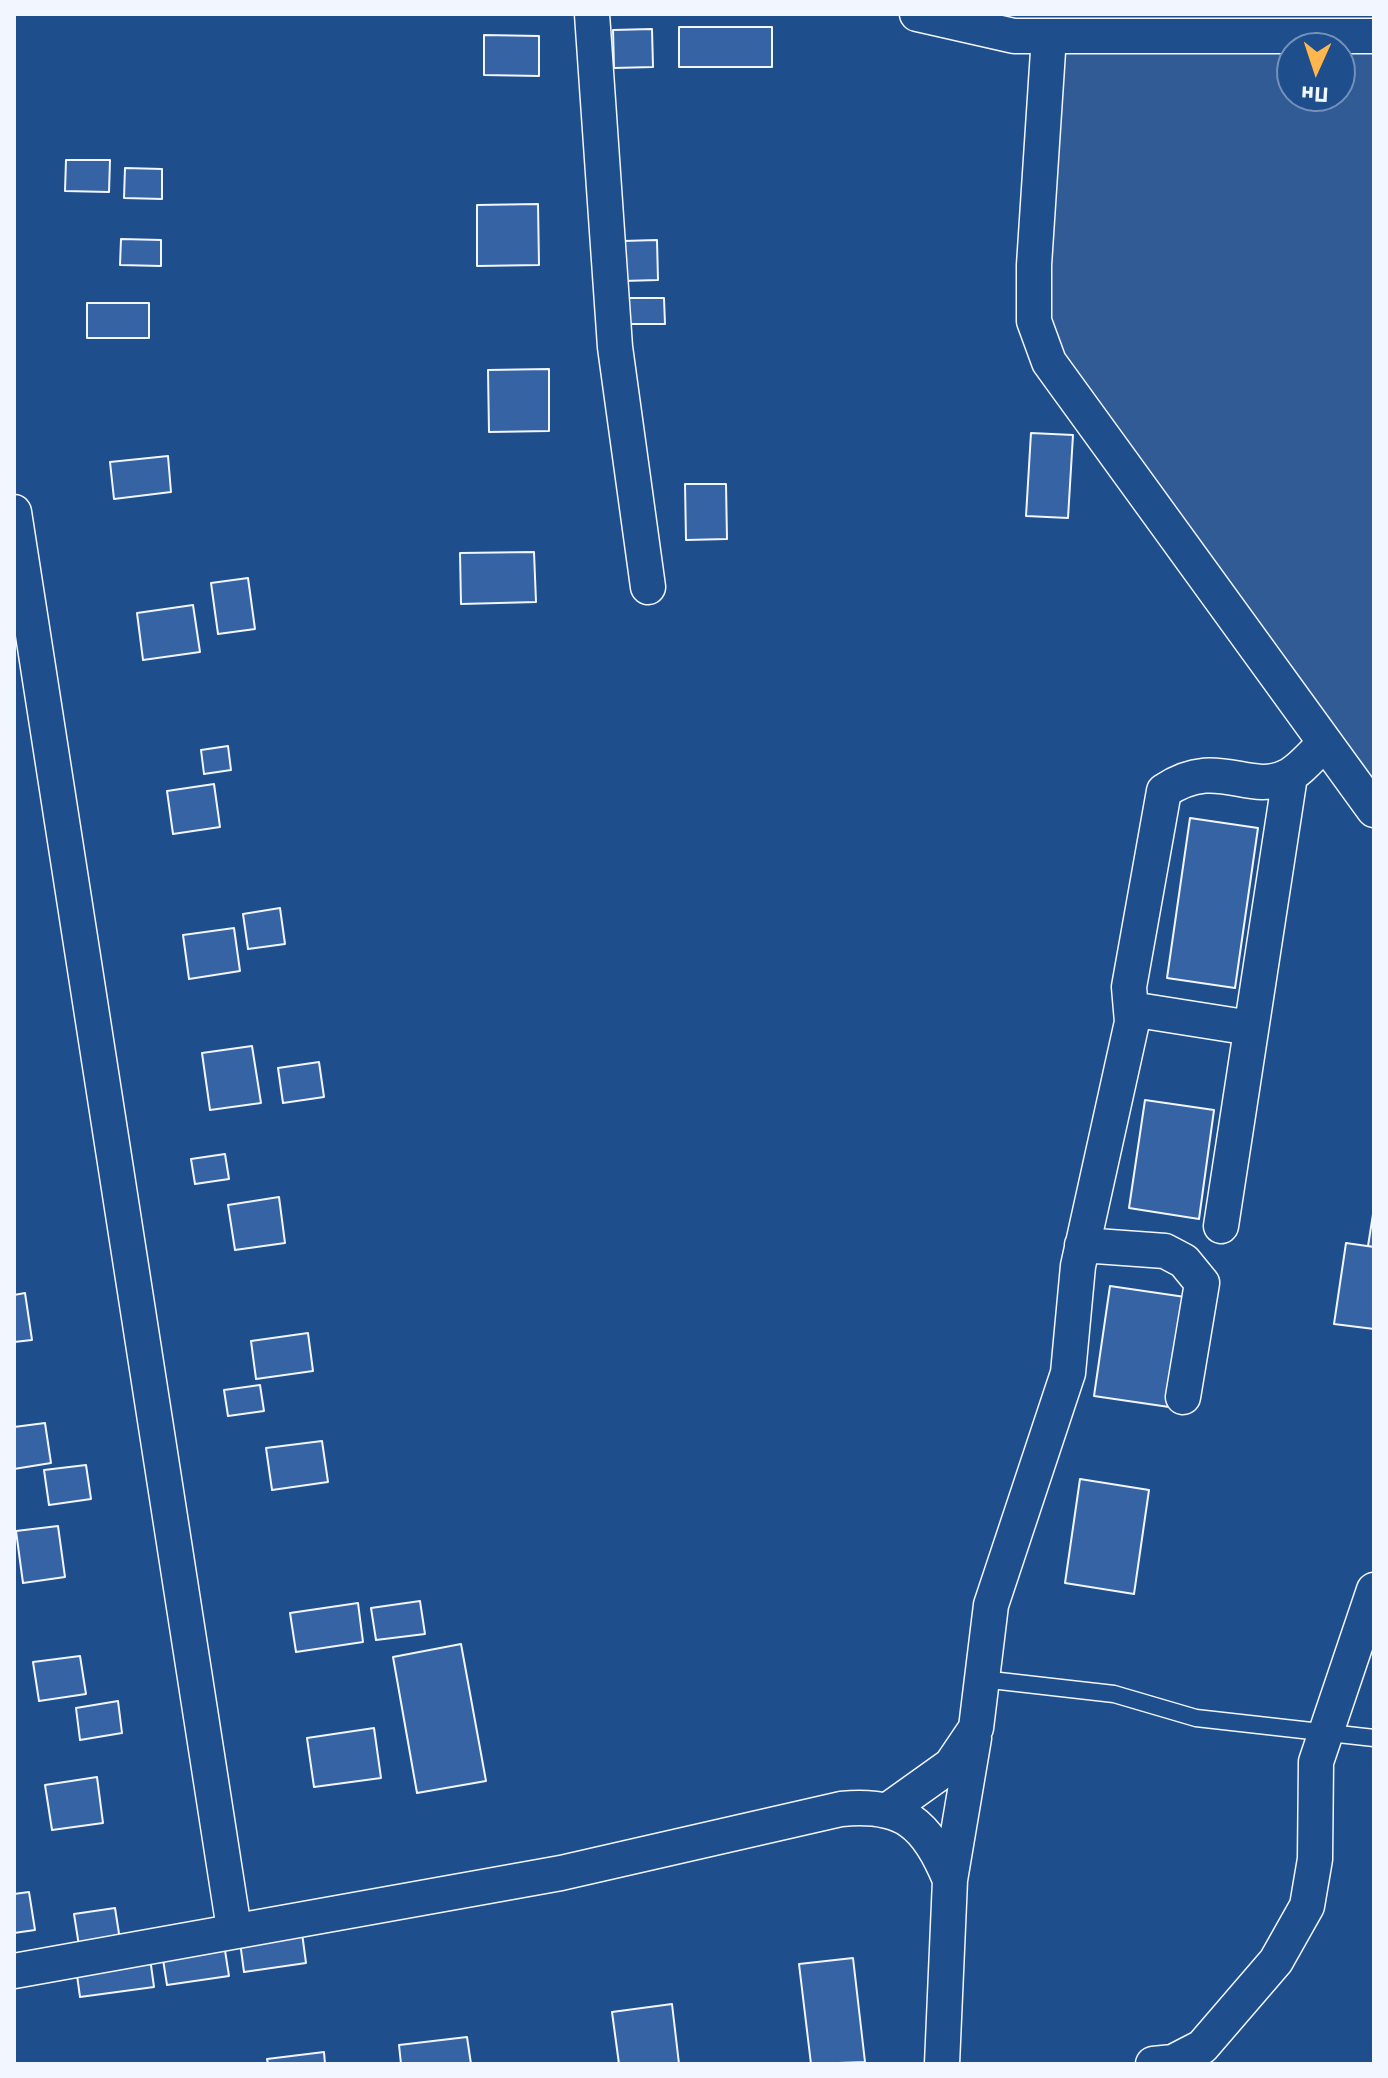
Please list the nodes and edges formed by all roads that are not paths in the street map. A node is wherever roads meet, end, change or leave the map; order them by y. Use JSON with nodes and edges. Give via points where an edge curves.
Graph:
{"nodes":[{"id":1,"x":592,"y":14,"type":"edge"},
{"id":2,"x":917,"y":14,"type":"edge"},
{"id":3,"x":1049,"y":36,"type":"junction"},
{"id":4,"x":1374,"y":36,"type":"edge"},
{"id":5,"x":14,"y":512,"type":"edge"},
{"id":6,"x":648,"y":587,"type":"dead end"},
{"id":7,"x":1324,"y":744,"type":"junction"},
{"id":8,"x":1290,"y":776,"type":"junction"},
{"id":9,"x":1374,"y":810,"type":"edge"},
{"id":10,"x":1131,"y":1009,"type":"junction"},
{"id":11,"x":1251,"y":1028,"type":"junction"},
{"id":12,"x":1221,"y":1226,"type":"dead end"},
{"id":13,"x":1082,"y":1245,"type":"junction"},
{"id":14,"x":1183,"y":1397,"type":"dead end"},
{"id":15,"x":1374,"y":1590,"type":"edge"},
{"id":16,"x":982,"y":1679,"type":"junction"},
{"id":17,"x":976,"y":1728,"type":"junction"},
{"id":18,"x":1325,"y":1731,"type":"junction"},
{"id":19,"x":1374,"y":1738,"type":"edge"},
{"id":20,"x":888,"y":1810,"type":"junction"},
{"id":21,"x":950,"y":1880,"type":"junction"},
{"id":22,"x":234,"y":1929,"type":"junction"},
{"id":23,"x":14,"y":1971,"type":"edge"},
{"id":24,"x":942,"y":2064,"type":"edge"},
{"id":25,"x":1153,"y":2064,"type":"edge"}],
"edges":[{"from":1,"to":6,"type":"street","via":[[615,347]]},
{"from":2,"to":3,"type":"street","via":[[1014,36]]},
{"from":3,"to":4,"type":"street"},
{"from":3,"to":7,"type":"street","via":[[1034,321],[1049,362]]},
{"from":5,"to":22,"type":"street"},
{"from":7,"to":8,"type":"street"},
{"from":7,"to":9,"type":"street"},
{"from":8,"to":10,"type":"street","via":[[1274,781],[1204,773],[1164,791],[1129,987]]},
{"from":8,"to":11,"type":"street"},
{"from":10,"to":11,"type":"street"},
{"from":10,"to":13,"type":"street"},
{"from":11,"to":12,"type":"street"},
{"from":13,"to":14,"type":"street","via":[[1165,1251],[1184,1261],[1202,1283]]},
{"from":13,"to":16,"type":"street","via":[[1068,1373],[991,1605]]},
{"from":15,"to":18,"type":"street"},
{"from":16,"to":17,"type":"street"},
{"from":16,"to":18,"type":"lane","via":[[1114,1694],[1196,1718]]},
{"from":17,"to":20,"type":"street","via":[[951,1765]]},
{"from":17,"to":21,"type":"street"},
{"from":18,"to":19,"type":"lane"},
{"from":18,"to":25,"type":"street","via":[[1316,1762],[1315,1859],[1307,1906],[1276,1961],[1202,2047],[1173,2062]]},
{"from":20,"to":21,"type":"street","via":[[922,1829]]},
{"from":20,"to":22,"type":"street","via":[[841,1809],[561,1873]]},
{"from":21,"to":24,"type":"street"},
{"from":22,"to":23,"type":"street"}]}
